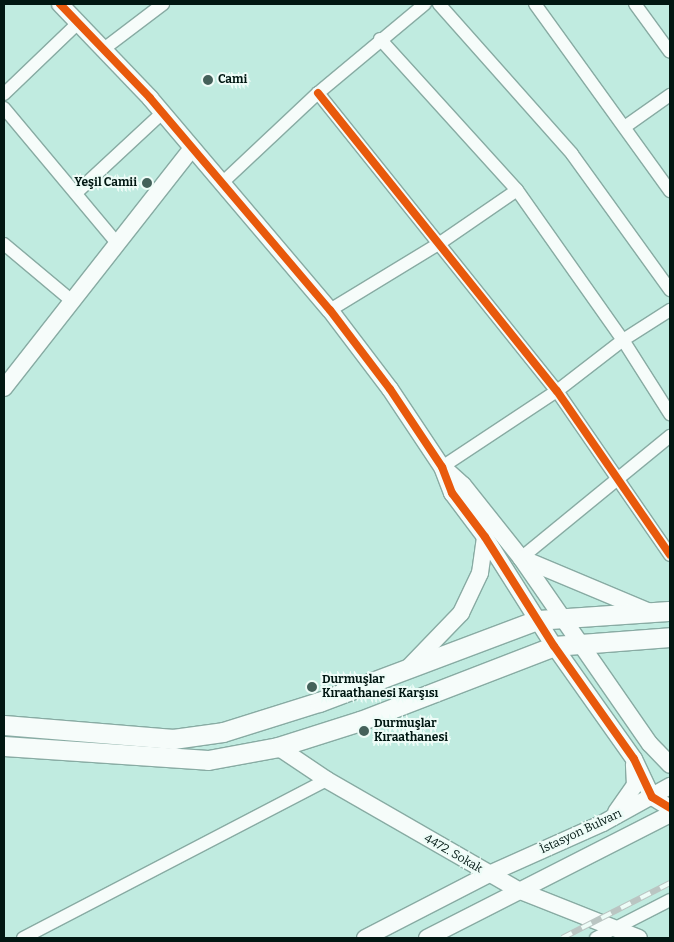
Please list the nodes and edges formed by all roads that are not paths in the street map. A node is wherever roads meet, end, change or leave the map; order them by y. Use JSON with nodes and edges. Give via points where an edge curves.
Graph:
{"nodes":[{"id":1,"x":60,"y":4,"type":"edge"},
{"id":2,"x":163,"y":4,"type":"edge"},
{"id":3,"x":424,"y":4,"type":"edge"},
{"id":4,"x":439,"y":4,"type":"edge"},
{"id":5,"x":535,"y":4,"type":"edge"},
{"id":6,"x":635,"y":4,"type":"edge"},
{"id":7,"x":79,"y":22,"type":"junction"},
{"id":8,"x":380,"y":38,"type":"junction"},
{"id":9,"x":105,"y":48,"type":"junction"},
{"id":10,"x":670,"y":52,"type":"edge"},
{"id":11,"x":318,"y":92,"type":"junction"},
{"id":12,"x":4,"y":94,"type":"edge"},
{"id":13,"x":670,"y":95,"type":"edge"},
{"id":14,"x":4,"y":108,"type":"edge"},
{"id":15,"x":162,"y":113,"type":"junction"},
{"id":16,"x":626,"y":126,"type":"junction"},
{"id":17,"x":192,"y":148,"type":"junction"},
{"id":18,"x":222,"y":183,"type":"junction"},
{"id":19,"x":517,"y":190,"type":"junction"},
{"id":20,"x":670,"y":191,"type":"edge"},
{"id":21,"x":76,"y":193,"type":"junction"},
{"id":22,"x":116,"y":242,"type":"junction"},
{"id":23,"x":440,"y":243,"type":"junction"},
{"id":24,"x":4,"y":244,"type":"edge"},
{"id":25,"x":670,"y":290,"type":"edge"},
{"id":26,"x":72,"y":301,"type":"junction"},
{"id":27,"x":330,"y":310,"type":"junction"},
{"id":28,"x":670,"y":310,"type":"edge"},
{"id":29,"x":623,"y":340,"type":"junction"},
{"id":30,"x":4,"y":388,"type":"edge"},
{"id":31,"x":557,"y":391,"type":"junction"},
{"id":32,"x":670,"y":414,"type":"edge"},
{"id":33,"x":670,"y":436,"type":"edge"},
{"id":34,"x":442,"y":467,"type":"junction"},
{"id":35,"x":616,"y":478,"type":"junction"},
{"id":36,"x":485,"y":537,"type":"junction"},
{"id":37,"x":670,"y":555,"type":"edge"},
{"id":38,"x":522,"y":558,"type":"junction"},
{"id":39,"x":661,"y":612,"type":"edge"},
{"id":40,"x":563,"y":618,"type":"junction"},
{"id":41,"x":537,"y":620,"type":"junction"},
{"id":42,"x":670,"y":637,"type":"edge"},
{"id":43,"x":580,"y":643,"type":"junction"},
{"id":44,"x":554,"y":646,"type":"junction"},
{"id":45,"x":405,"y":671,"type":"junction"},
{"id":46,"x":4,"y":725,"type":"edge"},
{"id":47,"x":650,"y":744,"type":"junction"},
{"id":48,"x":4,"y":746,"type":"edge"},
{"id":49,"x":278,"y":748,"type":"junction"},
{"id":50,"x":670,"y":758,"type":"edge"},
{"id":51,"x":634,"y":759,"type":"junction"},
{"id":52,"x":670,"y":765,"type":"edge"},
{"id":53,"x":327,"y":780,"type":"junction"},
{"id":54,"x":670,"y":786,"type":"edge"},
{"id":55,"x":652,"y":797,"type":"junction"},
{"id":56,"x":670,"y":808,"type":"edge"},
{"id":57,"x":670,"y":814,"type":"edge"},
{"id":58,"x":603,"y":823,"type":"junction"},
{"id":59,"x":490,"y":874,"type":"junction"},
{"id":60,"x":518,"y":890,"type":"junction"},
{"id":61,"x":670,"y":900,"type":"edge"},
{"id":62,"x":614,"y":929,"type":"junction"},
{"id":63,"x":23,"y":938,"type":"edge"},
{"id":64,"x":365,"y":938,"type":"edge"},
{"id":65,"x":427,"y":938,"type":"edge"},
{"id":66,"x":596,"y":938,"type":"edge"},
{"id":67,"x":639,"y":938,"type":"edge"}],
"edges":[{"from":1,"to":7,"type":"street"},
{"from":2,"to":9,"type":"street"},
{"from":3,"to":8,"type":"street"},
{"from":4,"to":25,"type":"street","via":[[572,154]]},
{"from":5,"to":16,"type":"street"},
{"from":6,"to":10,"type":"street"},
{"from":7,"to":9,"type":"street"},
{"from":7,"to":12,"type":"street"},
{"from":8,"to":11,"type":"street"},
{"from":8,"to":19,"type":"street"},
{"from":9,"to":15,"type":"street"},
{"from":11,"to":18,"type":"street"},
{"from":11,"to":23,"type":"street"},
{"from":13,"to":16,"type":"street"},
{"from":14,"to":21,"type":"street"},
{"from":15,"to":17,"type":"street"},
{"from":15,"to":21,"type":"street"},
{"from":16,"to":20,"type":"street"},
{"from":17,"to":18,"type":"street"},
{"from":17,"to":22,"type":"street"},
{"from":18,"to":27,"type":"street"},
{"from":19,"to":23,"type":"street"},
{"from":19,"to":29,"type":"street"},
{"from":21,"to":22,"type":"street"},
{"from":22,"to":26,"type":"street"},
{"from":23,"to":27,"type":"street"},
{"from":23,"to":31,"type":"street"},
{"from":24,"to":26,"type":"street"},
{"from":26,"to":30,"type":"street"},
{"from":27,"to":34,"type":"street","via":[[390,389]]},
{"from":28,"to":29,"type":"street"},
{"from":29,"to":31,"type":"street"},
{"from":29,"to":32,"type":"street"},
{"from":31,"to":34,"type":"street"},
{"from":31,"to":35,"type":"street"},
{"from":33,"to":35,"type":"street"},
{"from":34,"to":36,"type":"street","via":[[452,494]]},
{"from":34,"to":38,"type":"street","via":[[463,485]]},
{"from":35,"to":37,"type":"street"},
{"from":35,"to":38,"type":"street"},
{"from":36,"to":41,"type":"street"},
{"from":36,"to":45,"type":"street","via":[[480,573],[461,613]]},
{"from":38,"to":39,"type":"street"},
{"from":38,"to":40,"type":"street"},
{"from":39,"to":40,"type":"main road"},
{"from":40,"to":41,"type":"main road"},
{"from":40,"to":43,"type":"street"},
{"from":41,"to":44,"type":"street"},
{"from":41,"to":45,"type":"main road"},
{"from":42,"to":43,"type":"main road"},
{"from":43,"to":44,"type":"main road"},
{"from":43,"to":47,"type":"street"},
{"from":44,"to":49,"type":"main road","via":[[360,721]]},
{"from":44,"to":51,"type":"street"},
{"from":45,"to":46,"type":"main road","via":[[223,732],[182,738]]},
{"from":47,"to":50,"type":"street"},
{"from":47,"to":52,"type":"street"},
{"from":48,"to":49,"type":"main road","via":[[208,760]]},
{"from":49,"to":53,"type":"street","name":"4472. Sokak"},
{"from":51,"to":55,"type":"street"},
{"from":51,"to":58,"type":"street","via":[[635,785],[622,807]]},
{"from":53,"to":59,"type":"street","name":"4472. Sokak"},
{"from":53,"to":63,"type":"street"},
{"from":54,"to":55,"type":"street","name":"İstasyon Bulvarı"},
{"from":55,"to":56,"type":"street"},
{"from":55,"to":58,"type":"street","name":"İstasyon Bulvarı"},
{"from":57,"to":60,"type":"street","name":"İstasyon Bulvarı"},
{"from":58,"to":59,"type":"street","name":"İstasyon Bulvarı"},
{"from":59,"to":60,"type":"street","name":"4472. Sokak"},
{"from":59,"to":64,"type":"street","name":"İstasyon Bulvarı"},
{"from":60,"to":62,"type":"street","name":"4472. Sokak"},
{"from":60,"to":65,"type":"street","name":"İstasyon Bulvarı"},
{"from":61,"to":62,"type":"street"},
{"from":62,"to":66,"type":"street"},
{"from":62,"to":67,"type":"street","name":"4472. Sokak"}]}
